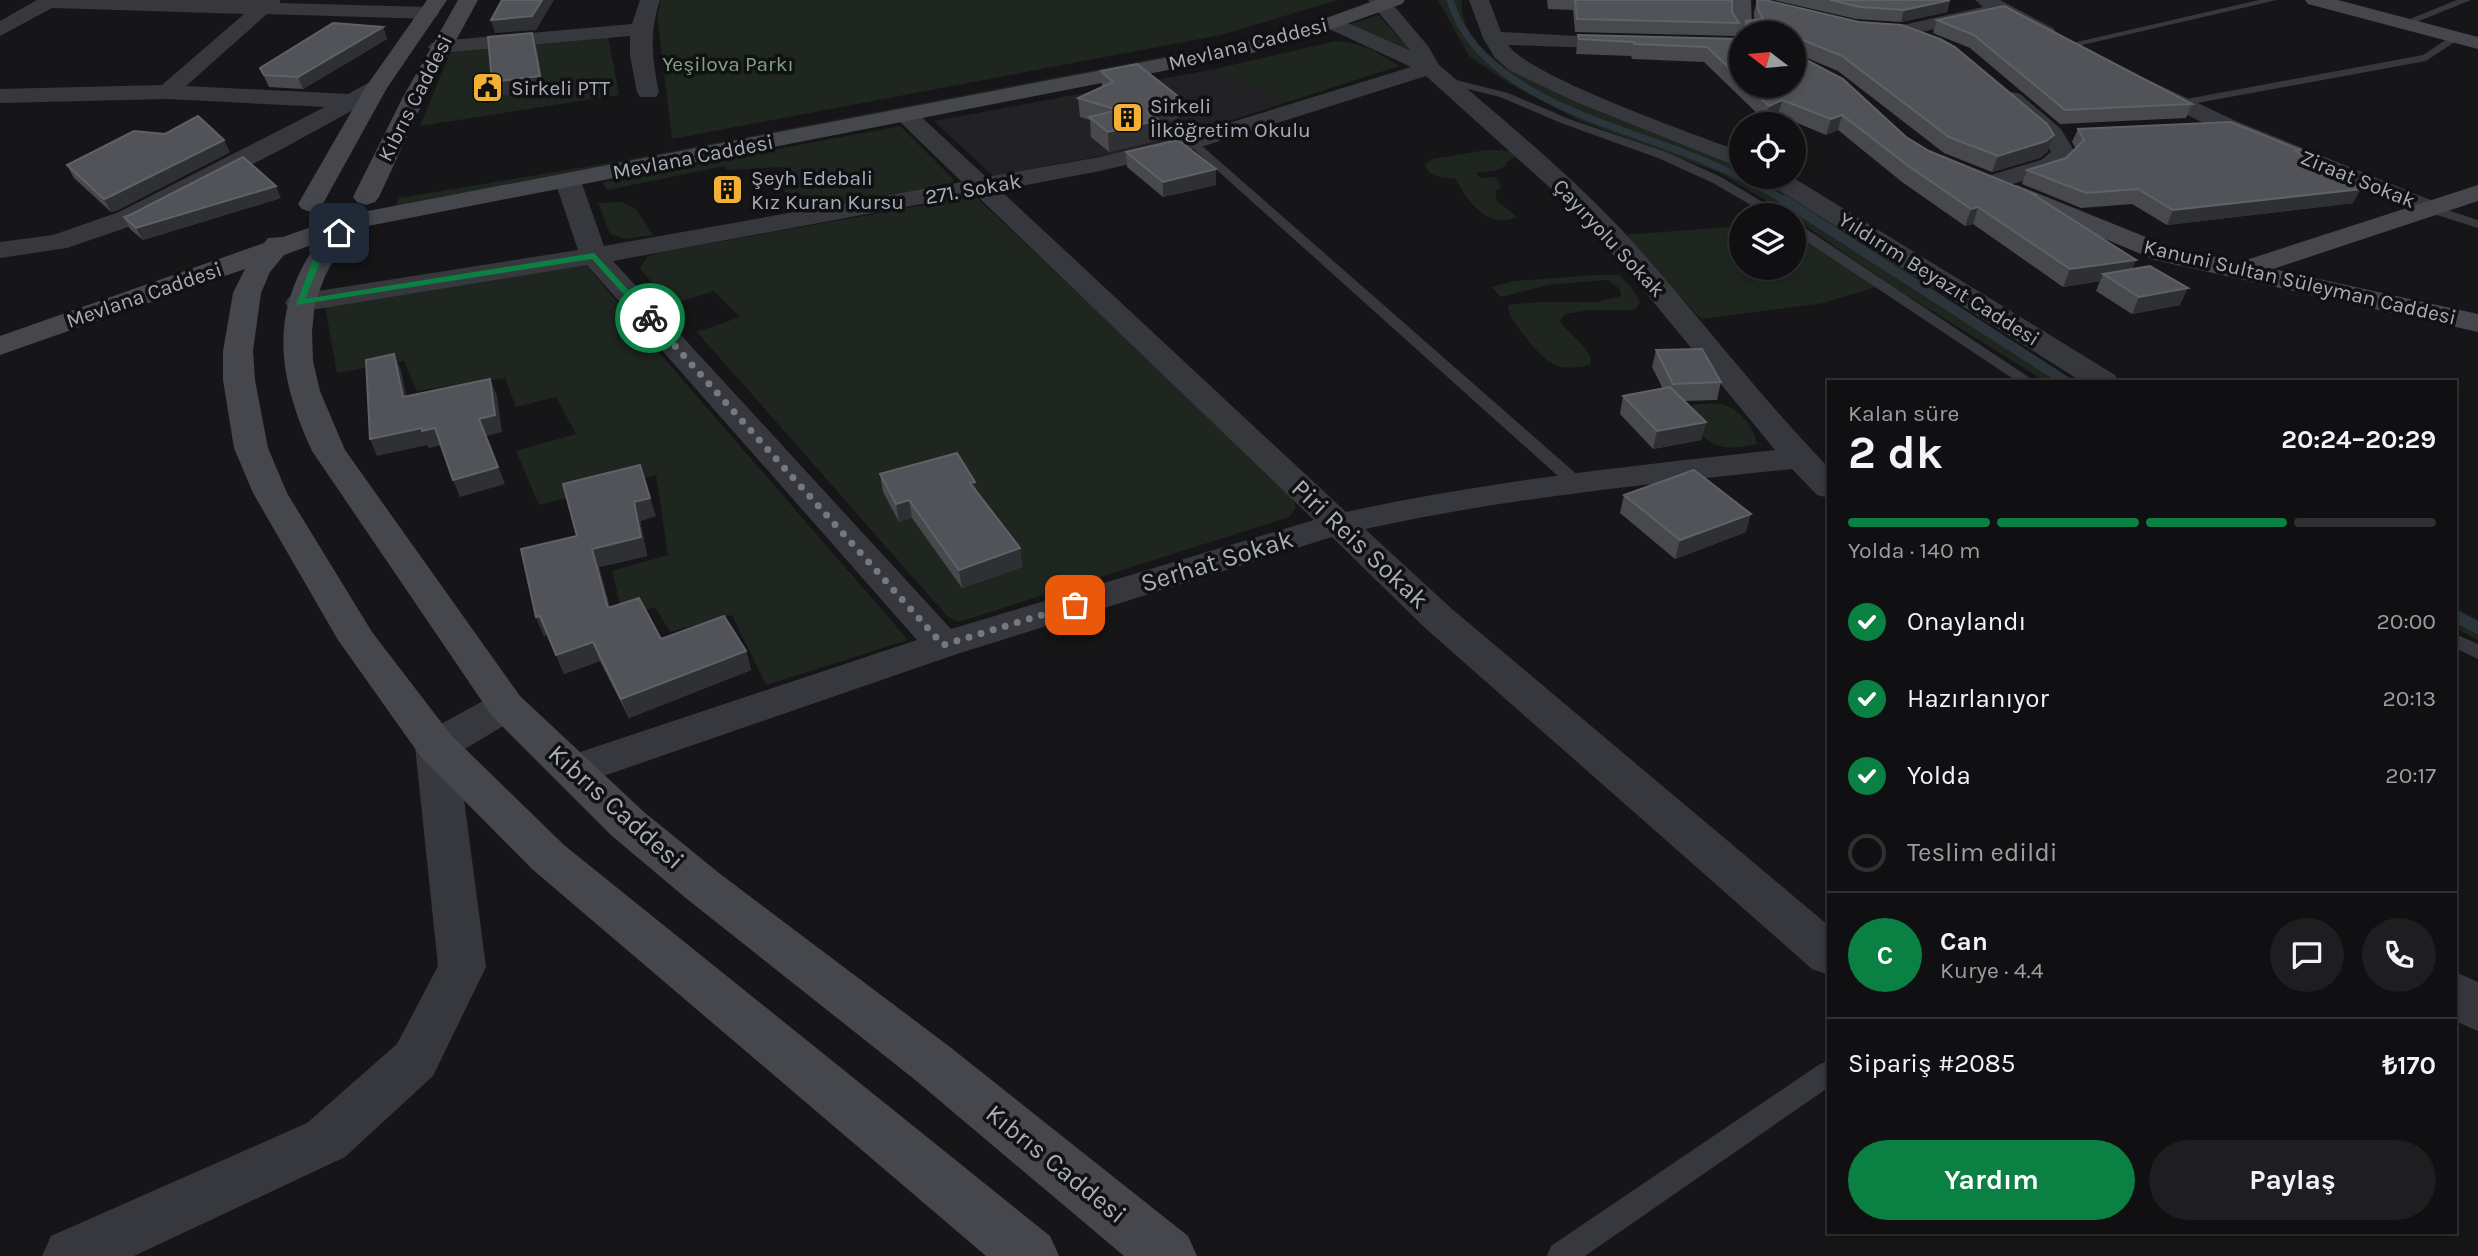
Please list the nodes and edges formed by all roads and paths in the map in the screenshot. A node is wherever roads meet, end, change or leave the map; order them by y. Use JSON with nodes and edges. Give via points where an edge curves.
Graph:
{"nodes":[{"id":1,"x":468,"y":0,"type":"edge"},
{"id":2,"x":650,"y":0,"type":"edge"},
{"id":3,"x":1356,"y":0,"type":"edge"},
{"id":4,"x":1479,"y":0,"type":"edge"},
{"id":5,"x":2272,"y":0,"type":"edge"},
{"id":6,"x":2315,"y":0,"type":"edge"},
{"id":7,"x":2466,"y":0,"type":"edge"},
{"id":8,"x":50,"y":1,"type":"edge"},
{"id":9,"x":1741,"y":1,"type":"edge"},
{"id":10,"x":1385,"y":2,"type":"edge"},
{"id":11,"x":1994,"y":4,"type":"edge"},
{"id":12,"x":267,"y":5,"type":"edge"},
{"id":13,"x":1765,"y":6,"type":"edge"},
{"id":14,"x":433,"y":7,"type":"edge"},
{"id":15,"x":1742,"y":21,"type":"edge"},
{"id":16,"x":1332,"y":23,"type":"junction"},
{"id":17,"x":2405,"y":23,"type":"junction"},
{"id":18,"x":641,"y":29,"type":"junction"},
{"id":19,"x":0,"y":30,"type":"edge"},
{"id":20,"x":1874,"y":30,"type":"edge"},
{"id":21,"x":1902,"y":31,"type":"junction"},
{"id":22,"x":2457,"y":37,"type":"junction"},
{"id":23,"x":1493,"y":38,"type":"junction"},
{"id":24,"x":1655,"y":43,"type":"edge"},
{"id":25,"x":1935,"y":43,"type":"edge"},
{"id":26,"x":2478,"y":43,"type":"edge"},
{"id":27,"x":2069,"y":45,"type":"junction"},
{"id":28,"x":439,"y":47,"type":"junction"},
{"id":29,"x":2099,"y":61,"type":"edge"},
{"id":30,"x":2120,"y":72,"type":"edge"},
{"id":31,"x":1437,"y":74,"type":"junction"},
{"id":32,"x":1991,"y":81,"type":"edge"},
{"id":33,"x":376,"y":88,"type":"junction"},
{"id":34,"x":168,"y":92,"type":"junction"},
{"id":35,"x":648,"y":92,"type":"dead end"},
{"id":36,"x":0,"y":96,"type":"edge"},
{"id":37,"x":350,"y":101,"type":"junction"},
{"id":38,"x":2181,"y":103,"type":"junction"},
{"id":39,"x":907,"y":116,"type":"junction"},
{"id":40,"x":2228,"y":126,"type":"junction"},
{"id":41,"x":2187,"y":128,"type":"edge"},
{"id":42,"x":2080,"y":133,"type":"edge"},
{"id":43,"x":2053,"y":134,"type":"junction"},
{"id":44,"x":1193,"y":142,"type":"junction"},
{"id":45,"x":1729,"y":156,"type":"edge"},
{"id":46,"x":568,"y":181,"type":"junction"},
{"id":47,"x":980,"y":188,"type":"junction"},
{"id":48,"x":1794,"y":189,"type":"edge"},
{"id":49,"x":2478,"y":192,"type":"edge"},
{"id":50,"x":1755,"y":203,"type":"edge"},
{"id":51,"x":2429,"y":208,"type":"junction"},
{"id":52,"x":358,"y":209,"type":"junction"},
{"id":53,"x":2478,"y":223,"type":"edge"},
{"id":54,"x":295,"y":224,"type":"junction"},
{"id":55,"x":1806,"y":235,"type":"edge"},
{"id":56,"x":0,"y":250,"type":"edge"},
{"id":57,"x":594,"y":256,"type":"junction"},
{"id":58,"x":2241,"y":271,"type":"junction"},
{"id":59,"x":299,"y":303,"type":"junction"},
{"id":60,"x":2430,"y":313,"type":"junction"},
{"id":61,"x":2478,"y":323,"type":"edge"},
{"id":62,"x":0,"y":327,"type":"edge"},
{"id":63,"x":2478,"y":333,"type":"edge"},
{"id":64,"x":0,"y":346,"type":"edge"},
{"id":65,"x":2026,"y":380,"type":"edge"},
{"id":66,"x":2101,"y":380,"type":"edge"},
{"id":67,"x":1799,"y":458,"type":"junction"},
{"id":68,"x":1575,"y":482,"type":"junction"},
{"id":69,"x":1827,"y":486,"type":"edge"},
{"id":70,"x":1338,"y":524,"type":"junction"},
{"id":71,"x":2457,"y":641,"type":"edge"},
{"id":72,"x":943,"y":645,"type":"junction"},
{"id":73,"x":2478,"y":652,"type":"edge"},
{"id":74,"x":506,"y":706,"type":"junction"},
{"id":75,"x":436,"y":746,"type":"junction"},
{"id":76,"x":574,"y":770,"type":"junction"},
{"id":77,"x":1827,"y":953,"type":"edge"},
{"id":78,"x":2457,"y":994,"type":"edge"},
{"id":79,"x":2478,"y":1010,"type":"edge"},
{"id":80,"x":1827,"y":1073,"type":"edge"},
{"id":81,"x":71,"y":1256,"type":"edge"},
{"id":82,"x":1030,"y":1256,"type":"edge"},
{"id":83,"x":1168,"y":1256,"type":"edge"},
{"id":84,"x":1561,"y":1256,"type":"edge"}],
"edges":[{"from":1,"to":28,"type":"street","name":"Kıbrıs Caddesi"},
{"from":2,"to":18,"type":"street"},
{"from":3,"to":52,"type":"street","via":[[1200,45]]},
{"from":4,"to":23,"type":"street"},
{"from":5,"to":27,"type":"lane"},
{"from":6,"to":17,"type":"street"},
{"from":7,"to":17,"type":"lane"},
{"from":8,"to":12,"type":"street"},
{"from":8,"to":19,"type":"street"},
{"from":9,"to":13,"type":"street"},
{"from":9,"to":15,"type":"street"},
{"from":10,"to":16,"type":"street","name":"Mevlana Caddesi"},
{"from":10,"to":31,"type":"street","name":"Çayıryolu Sokak"},
{"from":11,"to":21,"type":"street"},
{"from":11,"to":27,"type":"street"},
{"from":12,"to":14,"type":"street"},
{"from":12,"to":34,"type":"street"},
{"from":14,"to":33,"type":"street"},
{"from":16,"to":31,"type":"street"},
{"from":16,"to":39,"type":"street","name":"Mevlana Caddesi","via":[[1245,49]]},
{"from":17,"to":22,"type":"street"},
{"from":18,"to":28,"type":"street"},
{"from":18,"to":35,"type":"street","via":[[639,49]]},
{"from":20,"to":21,"type":"street"},
{"from":21,"to":25,"type":"street"},
{"from":22,"to":26,"type":"street"},
{"from":22,"to":38,"type":"lane","via":[[2426,58]]},
{"from":23,"to":24,"type":"street"},
{"from":23,"to":45,"type":"street","via":[[1503,53],[1529,72]]},
{"from":27,"to":29,"type":"street"},
{"from":28,"to":52,"type":"street","name":"Kıbrıs Caddesi"},
{"from":30,"to":38,"type":"street","name":"Ziraat Sokak"},
{"from":31,"to":44,"type":"street","name":"271. Sokak"},
{"from":31,"to":50,"type":"lane","via":[[1689,166]]},
{"from":31,"to":67,"type":"street","name":"Çayıryolu Sokak","via":[[1577,200],[1692,328]]},
{"from":32,"to":43,"type":"street"},
{"from":33,"to":37,"type":"street"},
{"from":33,"to":54,"type":"street"},
{"from":34,"to":36,"type":"street"},
{"from":34,"to":37,"type":"street"},
{"from":37,"to":56,"type":"street","via":[[128,218],[57,242]]},
{"from":38,"to":40,"type":"street","name":"Ziraat Sokak"},
{"from":39,"to":46,"type":"street","name":"Mevlana Caddesi"},
{"from":39,"to":47,"type":"street","name":"Piri Reis Sokak"},
{"from":40,"to":41,"type":"street"},
{"from":40,"to":51,"type":"street","name":"Ziraat Sokak"},
{"from":42,"to":43,"type":"street"},
{"from":43,"to":58,"type":"street","name":"Kanuni Sultan Süleyman Caddesi","via":[[2064,154],[2059,160],[2025,174],[1982,178],[2165,254]]},
{"from":44,"to":47,"type":"street","name":"271. Sokak"},
{"from":44,"to":68,"type":"lane"},
{"from":46,"to":52,"type":"street","name":"Mevlana Caddesi"},
{"from":46,"to":57,"type":"street"},
{"from":47,"to":57,"type":"street","name":"271. Sokak"},
{"from":47,"to":70,"type":"street","name":"Piri Reis Sokak"},
{"from":48,"to":66,"type":"street","name":"Yıldırım Beyazıt Caddesi"},
{"from":49,"to":51,"type":"street"},
{"from":51,"to":53,"type":"lane"},
{"from":51,"to":58,"type":"street"},
{"from":52,"to":54,"type":"street","name":"Mevlana Caddesi"},
{"from":52,"to":54,"type":"street","via":[[328,226]]},
{"from":52,"to":59,"type":"street","name":"Kıbrıs Caddesi","via":[[317,260]]},
{"from":54,"to":62,"type":"street"},
{"from":54,"to":64,"type":"street","name":"Mevlana Caddesi"},
{"from":54,"to":75,"type":"street","via":[[257,271],[247,293],[238,351],[251,448],[270,493],[357,639]]},
{"from":55,"to":65,"type":"lane","name":"Yıldırım Beyazıt Caddesi"},
{"from":57,"to":59,"type":"street","name":"271. Sokak"},
{"from":57,"to":72,"type":"street"},
{"from":58,"to":60,"type":"street","name":"Kanuni Sultan Süleyman Caddesi"},
{"from":59,"to":74,"type":"street","name":"Kıbrıs Caddesi","via":[[295,330],[302,386],[312,418],[329,451]]},
{"from":60,"to":61,"type":"street","name":"Kanuni Sultan Süleyman Caddesi"},
{"from":60,"to":63,"type":"street"},
{"from":67,"to":68,"type":"street","name":"Serhat Sokak"},
{"from":67,"to":69,"type":"street","name":"Çayıryolu Sokak"},
{"from":68,"to":70,"type":"street","name":"Serhat Sokak"},
{"from":70,"to":72,"type":"street","name":"Serhat Sokak"},
{"from":70,"to":77,"type":"street","name":"Piri Reis Sokak","via":[[1438,618]]},
{"from":71,"to":73,"type":"lane"},
{"from":72,"to":76,"type":"street","name":"Serhat Sokak"},
{"from":74,"to":75,"type":"street"},
{"from":74,"to":76,"type":"street","name":"Kıbrıs Caddesi"},
{"from":75,"to":81,"type":"street","via":[[462,967],[415,1060],[326,1140]]},
{"from":75,"to":82,"type":"street","via":[[548,857]]},
{"from":76,"to":83,"type":"street","name":"Kıbrıs Caddesi","via":[[628,824],[703,886],[912,1046]]},
{"from":78,"to":79,"type":"street"},
{"from":80,"to":84,"type":"lane"}]}
